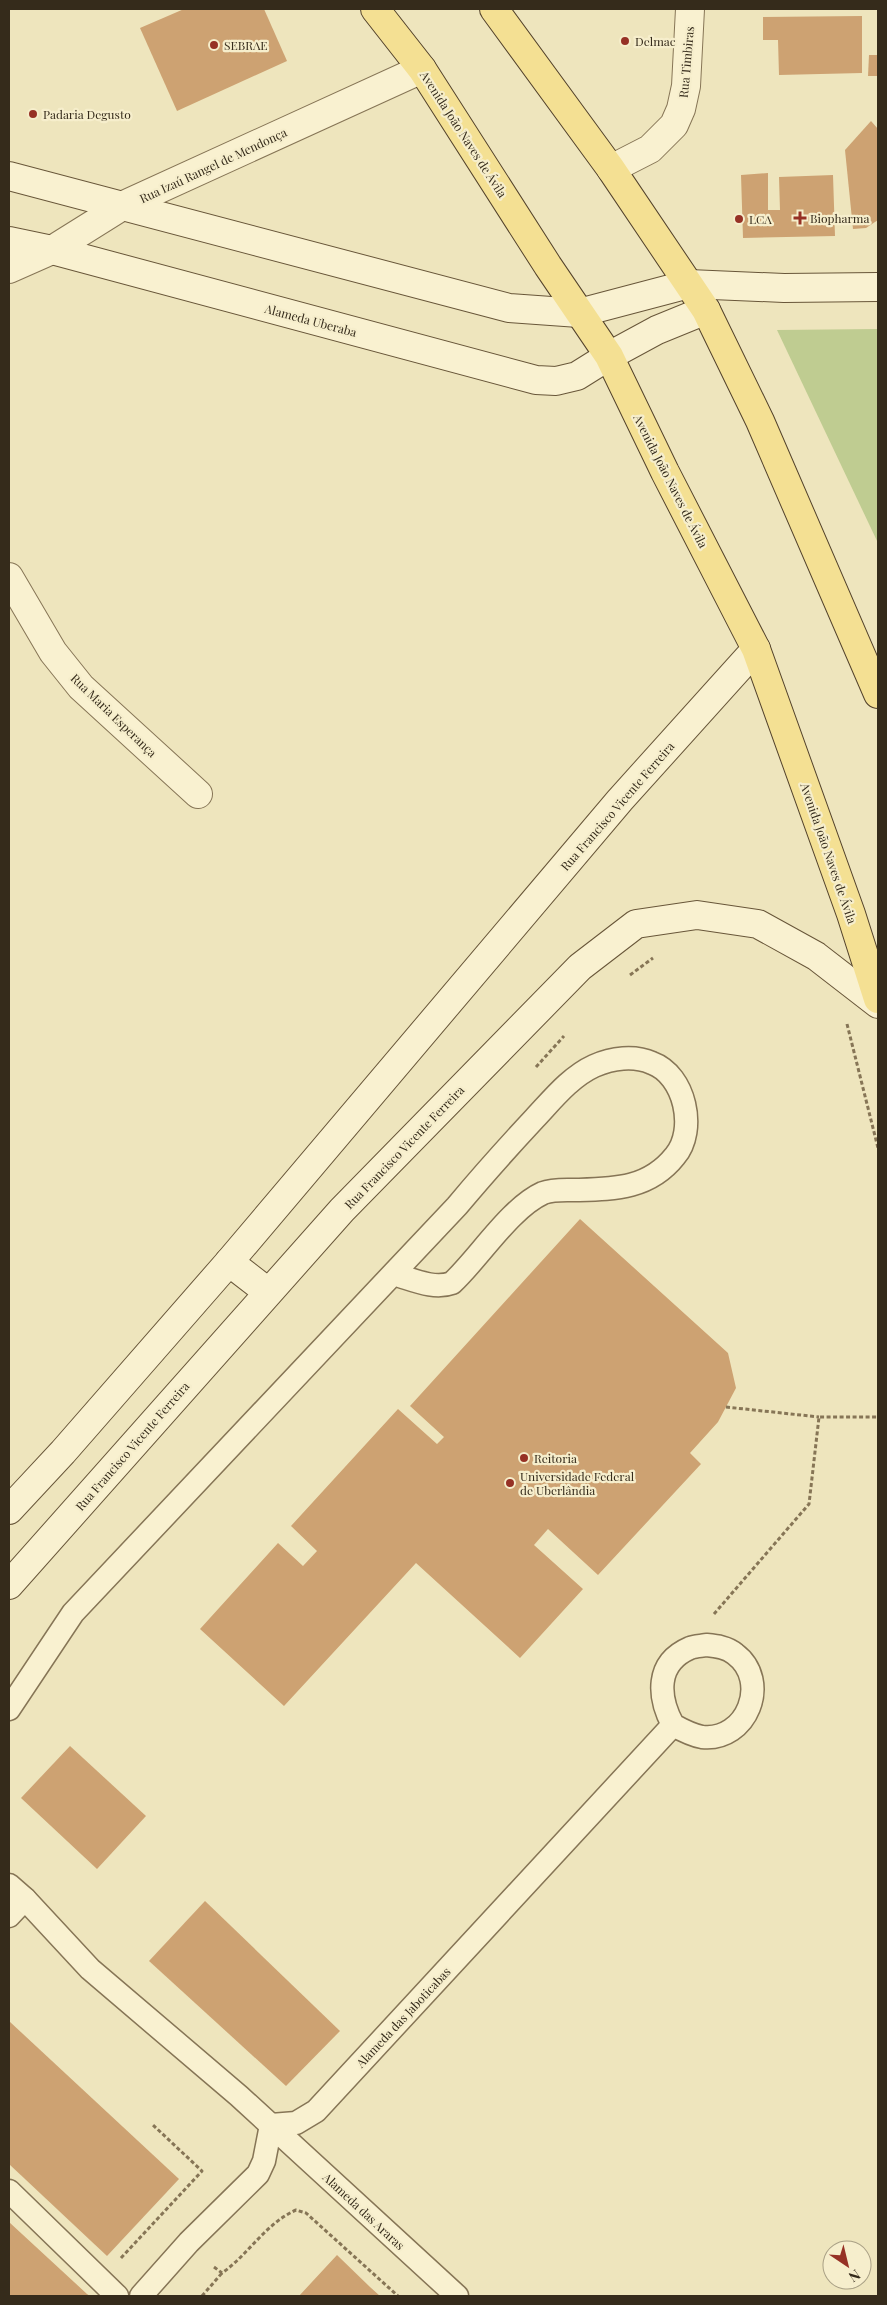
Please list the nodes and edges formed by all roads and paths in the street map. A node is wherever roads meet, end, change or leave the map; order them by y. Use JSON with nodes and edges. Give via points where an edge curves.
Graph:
{"nodes":[{"id":1,"x":375,"y":9,"type":"edge"},
{"id":2,"x":494,"y":9,"type":"edge"},
{"id":3,"x":690,"y":9,"type":"edge"},
{"id":4,"x":422,"y":69,"type":"junction"},
{"id":5,"x":611,"y":169,"type":"junction"},
{"id":6,"x":9,"y":176,"type":"edge"},
{"id":7,"x":124,"y":206,"type":"junction"},
{"id":8,"x":9,"y":241,"type":"edge"},
{"id":9,"x":52,"y":250,"type":"junction"},
{"id":10,"x":9,"y":269,"type":"edge"},
{"id":11,"x":688,"y":284,"type":"junction"},
{"id":12,"x":878,"y":287,"type":"edge"},
{"id":13,"x":706,"y":310,"type":"junction"},
{"id":14,"x":579,"y":313,"type":"junction"},
{"id":15,"x":609,"y":356,"type":"junction"},
{"id":16,"x":9,"y":577,"type":"edge"},
{"id":17,"x":756,"y":649,"type":"junction"},
{"id":18,"x":878,"y":694,"type":"edge"},
{"id":19,"x":198,"y":794,"type":"dead end"},
{"id":20,"x":878,"y":999,"type":"edge"},
{"id":21,"x":878,"y":1004,"type":"edge"},
{"id":22,"x":229,"y":1262,"type":"junction"},
{"id":23,"x":393,"y":1274,"type":"junction"},
{"id":24,"x":268,"y":1292,"type":"junction"},
{"id":25,"x":726,"y":1407,"type":"dead end"},
{"id":26,"x":819,"y":1417,"type":"junction"},
{"id":27,"x":878,"y":1417,"type":"edge"},
{"id":28,"x":9,"y":1510,"type":"edge"},
{"id":29,"x":9,"y":1585,"type":"edge"},
{"id":30,"x":700,"y":1646,"type":"junction"},
{"id":31,"x":9,"y":1709,"type":"edge"},
{"id":32,"x":673,"y":1725,"type":"junction"},
{"id":33,"x":17,"y":1892,"type":"edge"},
{"id":34,"x":9,"y":1916,"type":"edge"},
{"id":35,"x":152,"y":2125,"type":"dead end"},
{"id":36,"x":271,"y":2125,"type":"junction"},
{"id":37,"x":9,"y":2191,"type":"edge"},
{"id":38,"x":115,"y":2264,"type":"dead end"},
{"id":39,"x":214,"y":2268,"type":"dead end"},
{"id":40,"x":222,"y":2273,"type":"junction"},
{"id":41,"x":117,"y":2296,"type":"edge"},
{"id":42,"x":141,"y":2296,"type":"edge"},
{"id":43,"x":202,"y":2296,"type":"edge"},
{"id":44,"x":398,"y":2296,"type":"edge"},
{"id":45,"x":457,"y":2296,"type":"edge"}],
"edges":[{"from":1,"to":4,"type":"main road","name":"Avenida João Naves de Ávila"},
{"from":2,"to":5,"type":"main road"},
{"from":3,"to":5,"type":"main road","name":"Rua Timbiras","via":[[686,86],[682,109],[674,126],[650,149]]},
{"from":4,"to":7,"type":"main road","name":"Rua Izaú Rangel de Mendonça"},
{"from":4,"to":14,"type":"main road","name":"Avenida João Naves de Ávila"},
{"from":5,"to":11,"type":"main road"},
{"from":6,"to":7,"type":"main road"},
{"from":7,"to":9,"type":"main road","name":"Rua Izaú Rangel de Mendonça"},
{"from":7,"to":14,"type":"main road","via":[[509,308]]},
{"from":8,"to":9,"type":"main road","name":"Alameda Uberaba"},
{"from":9,"to":10,"type":"main road","name":"Rua Izaú Rangel de Mendonça"},
{"from":9,"to":15,"type":"main road","name":"Alameda Uberaba","via":[[536,380],[556,381],[577,376]]},
{"from":11,"to":12,"type":"main road"},
{"from":11,"to":13,"type":"main road"},
{"from":11,"to":14,"type":"main road"},
{"from":13,"to":15,"type":"main road","name":"Alameda Uberaba","via":[[657,330]]},
{"from":13,"to":18,"type":"main road","via":[[760,421]]},
{"from":14,"to":15,"type":"main road","name":"Avenida João Naves de Ávila"},
{"from":15,"to":17,"type":"main road","name":"Avenida João Naves de Ávila"},
{"from":16,"to":19,"type":"main road","name":"Rua Maria Esperança","via":[[53,652],[81,687]]},
{"from":17,"to":20,"type":"main road","name":"Avenida João Naves de Ávila"},
{"from":17,"to":22,"type":"main road","name":"Rua Francisco Vicente Ferreira","via":[[620,800]]},
{"from":21,"to":24,"type":"main road","name":"Rua Francisco Vicente Ferreira","via":[[816,956],[758,924],[697,915],[636,924],[580,968],[342,1210]]},
{"from":22,"to":24,"type":"main road"},
{"from":22,"to":28,"type":"main road","name":"Rua Francisco Vicente Ferreira"},
{"from":23,"to":23,"type":"lane","via":[[427,1284],[442,1286],[452,1283],[516,1214],[543,1193],[620,1188],[645,1181],[662,1171],[677,1155],[685,1138],[685,1103],[676,1085],[654,1063],[638,1059],[607,1061],[592,1067],[547,1104]]},
{"from":23,"to":31,"type":"lane","via":[[73,1613]]},
{"from":24,"to":29,"type":"main road","name":"Rua Francisco Vicente Ferreira"},
{"from":25,"to":26,"type":"path"},
{"from":26,"to":27,"type":"path"},
{"from":26,"to":30,"type":"path","via":[[809,1504],[707,1622]]},
{"from":30,"to":32,"type":"lane","via":[[677,1656],[662,1682],[662,1697]]},
{"from":30,"to":32,"type":"lane","via":[[722,1647],[735,1653],[745,1664],[752,1677],[750,1707],[743,1720],[717,1736],[702,1737]]},
{"from":32,"to":36,"type":"lane","name":"Alameda das Jaboticabas","via":[[316,2111],[296,2123]]},
{"from":33,"to":34,"type":"lane"},
{"from":33,"to":36,"type":"lane","name":"Alameda das Araras","via":[[90,1969]]},
{"from":35,"to":38,"type":"path","via":[[202,2171]]},
{"from":36,"to":42,"type":"lane","via":[[266,2156],[258,2174],[189,2242]]},
{"from":36,"to":45,"type":"lane","name":"Alameda das Araras"},
{"from":37,"to":41,"type":"lane"},
{"from":39,"to":40,"type":"path"},
{"from":40,"to":43,"type":"path"},
{"from":40,"to":44,"type":"path","via":[[279,2220],[296,2210],[306,2213]]}]}
